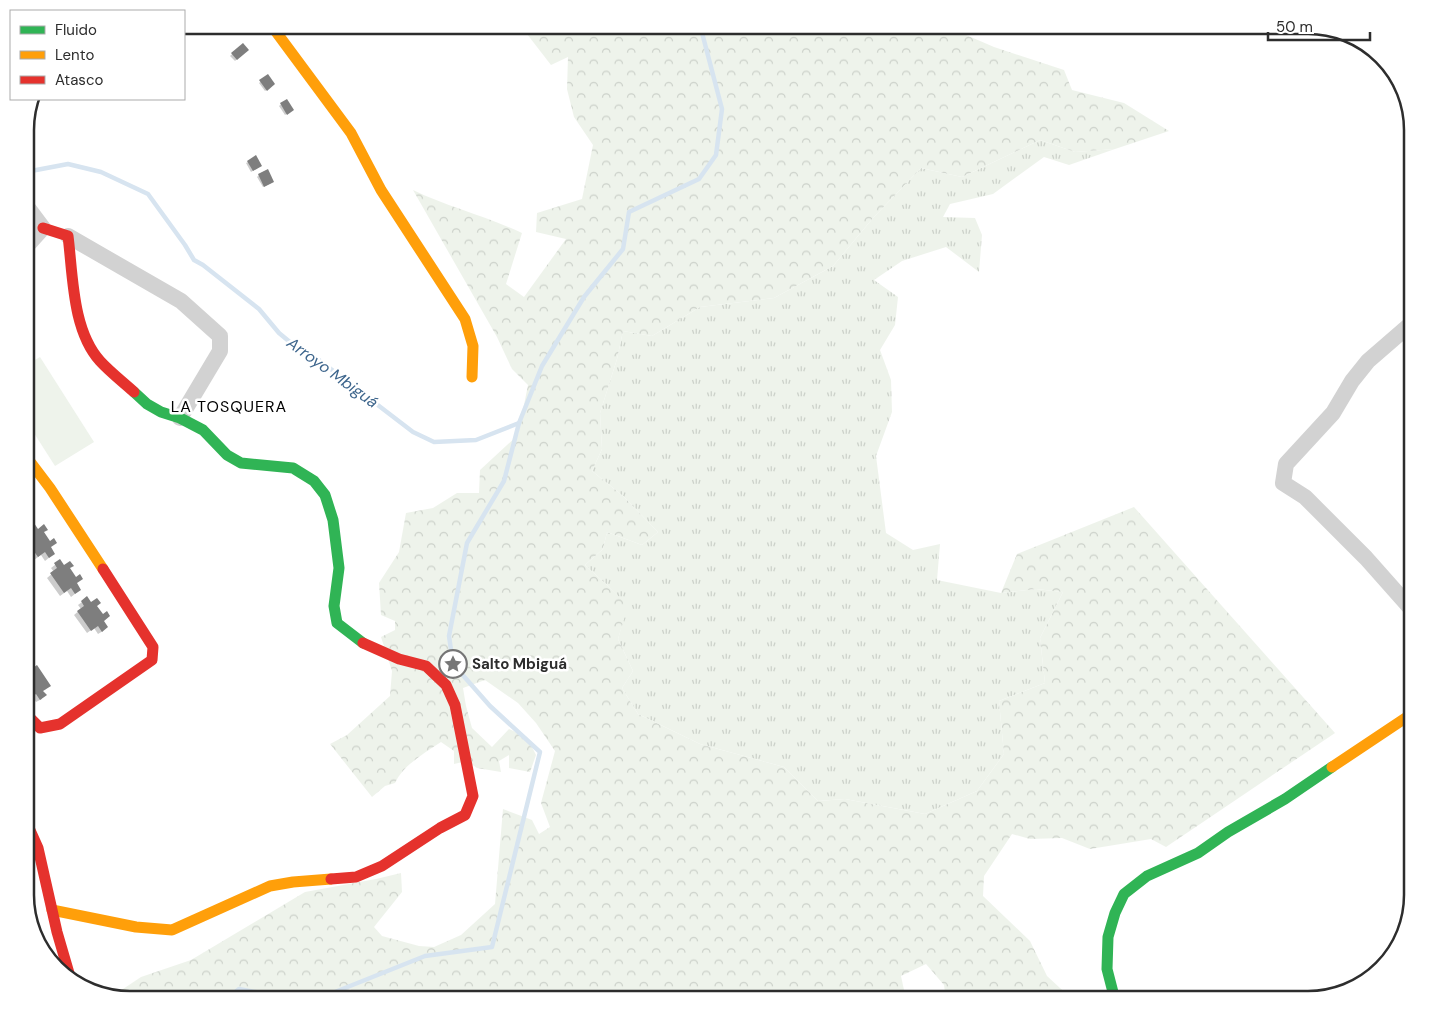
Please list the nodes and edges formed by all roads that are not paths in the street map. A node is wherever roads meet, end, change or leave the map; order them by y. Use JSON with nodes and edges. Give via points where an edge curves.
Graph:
{"nodes":[{"id":1,"x":278,"y":34,"type":"edge"},
{"id":2,"x":34,"y":216,"type":"edge"},
{"id":3,"x":43,"y":228,"type":"junction"},
{"id":4,"x":68,"y":236,"type":"junction"},
{"id":5,"x":34,"y":238,"type":"edge"},
{"id":6,"x":1404,"y":330,"type":"edge"},
{"id":7,"x":472,"y":377,"type":"dead end"},
{"id":8,"x":180,"y":418,"type":"junction"},
{"id":9,"x":34,"y":468,"type":"edge"},
{"id":10,"x":1404,"y":601,"type":"edge"},
{"id":11,"x":1404,"y":719,"type":"edge"},
{"id":12,"x":34,"y":722,"type":"edge"},
{"id":13,"x":34,"y":839,"type":"edge"},
{"id":14,"x":52,"y":910,"type":"junction"},
{"id":15,"x":68,"y":968,"type":"edge"},
{"id":16,"x":1113,"y":991,"type":"edge"}],
"edges":[{"from":1,"to":7,"type":"street","via":[[351,133],[381,190],[465,319],[473,346]]},
{"from":2,"to":3,"type":"street"},
{"from":3,"to":4,"type":"street"},
{"from":3,"to":5,"type":"street"},
{"from":4,"to":8,"type":"street","via":[[84,337],[99,360],[147,404]]},
{"from":4,"to":8,"type":"street","via":[[181,301],[220,336],[220,351]]},
{"from":6,"to":10,"type":"street","via":[[1368,361],[1333,413],[1286,464],[1284,482],[1305,497]]},
{"from":8,"to":14,"type":"street","via":[[204,430],[227,456],[241,462],[293,468],[314,481],[325,495],[333,520],[339,568],[334,606],[337,623],[366,645],[426,666],[446,685],[455,705],[473,796],[465,815],[382,866],[356,877],[270,886],[172,930],[136,927]]},
{"from":9,"to":12,"type":"street","via":[[152,647],[152,660],[60,724],[40,728]]},
{"from":11,"to":16,"type":"street","via":[[1286,799],[1198,853],[1147,876],[1124,894],[1108,937],[1107,969]]},
{"from":13,"to":14,"type":"street"},
{"from":14,"to":15,"type":"street"}]}
